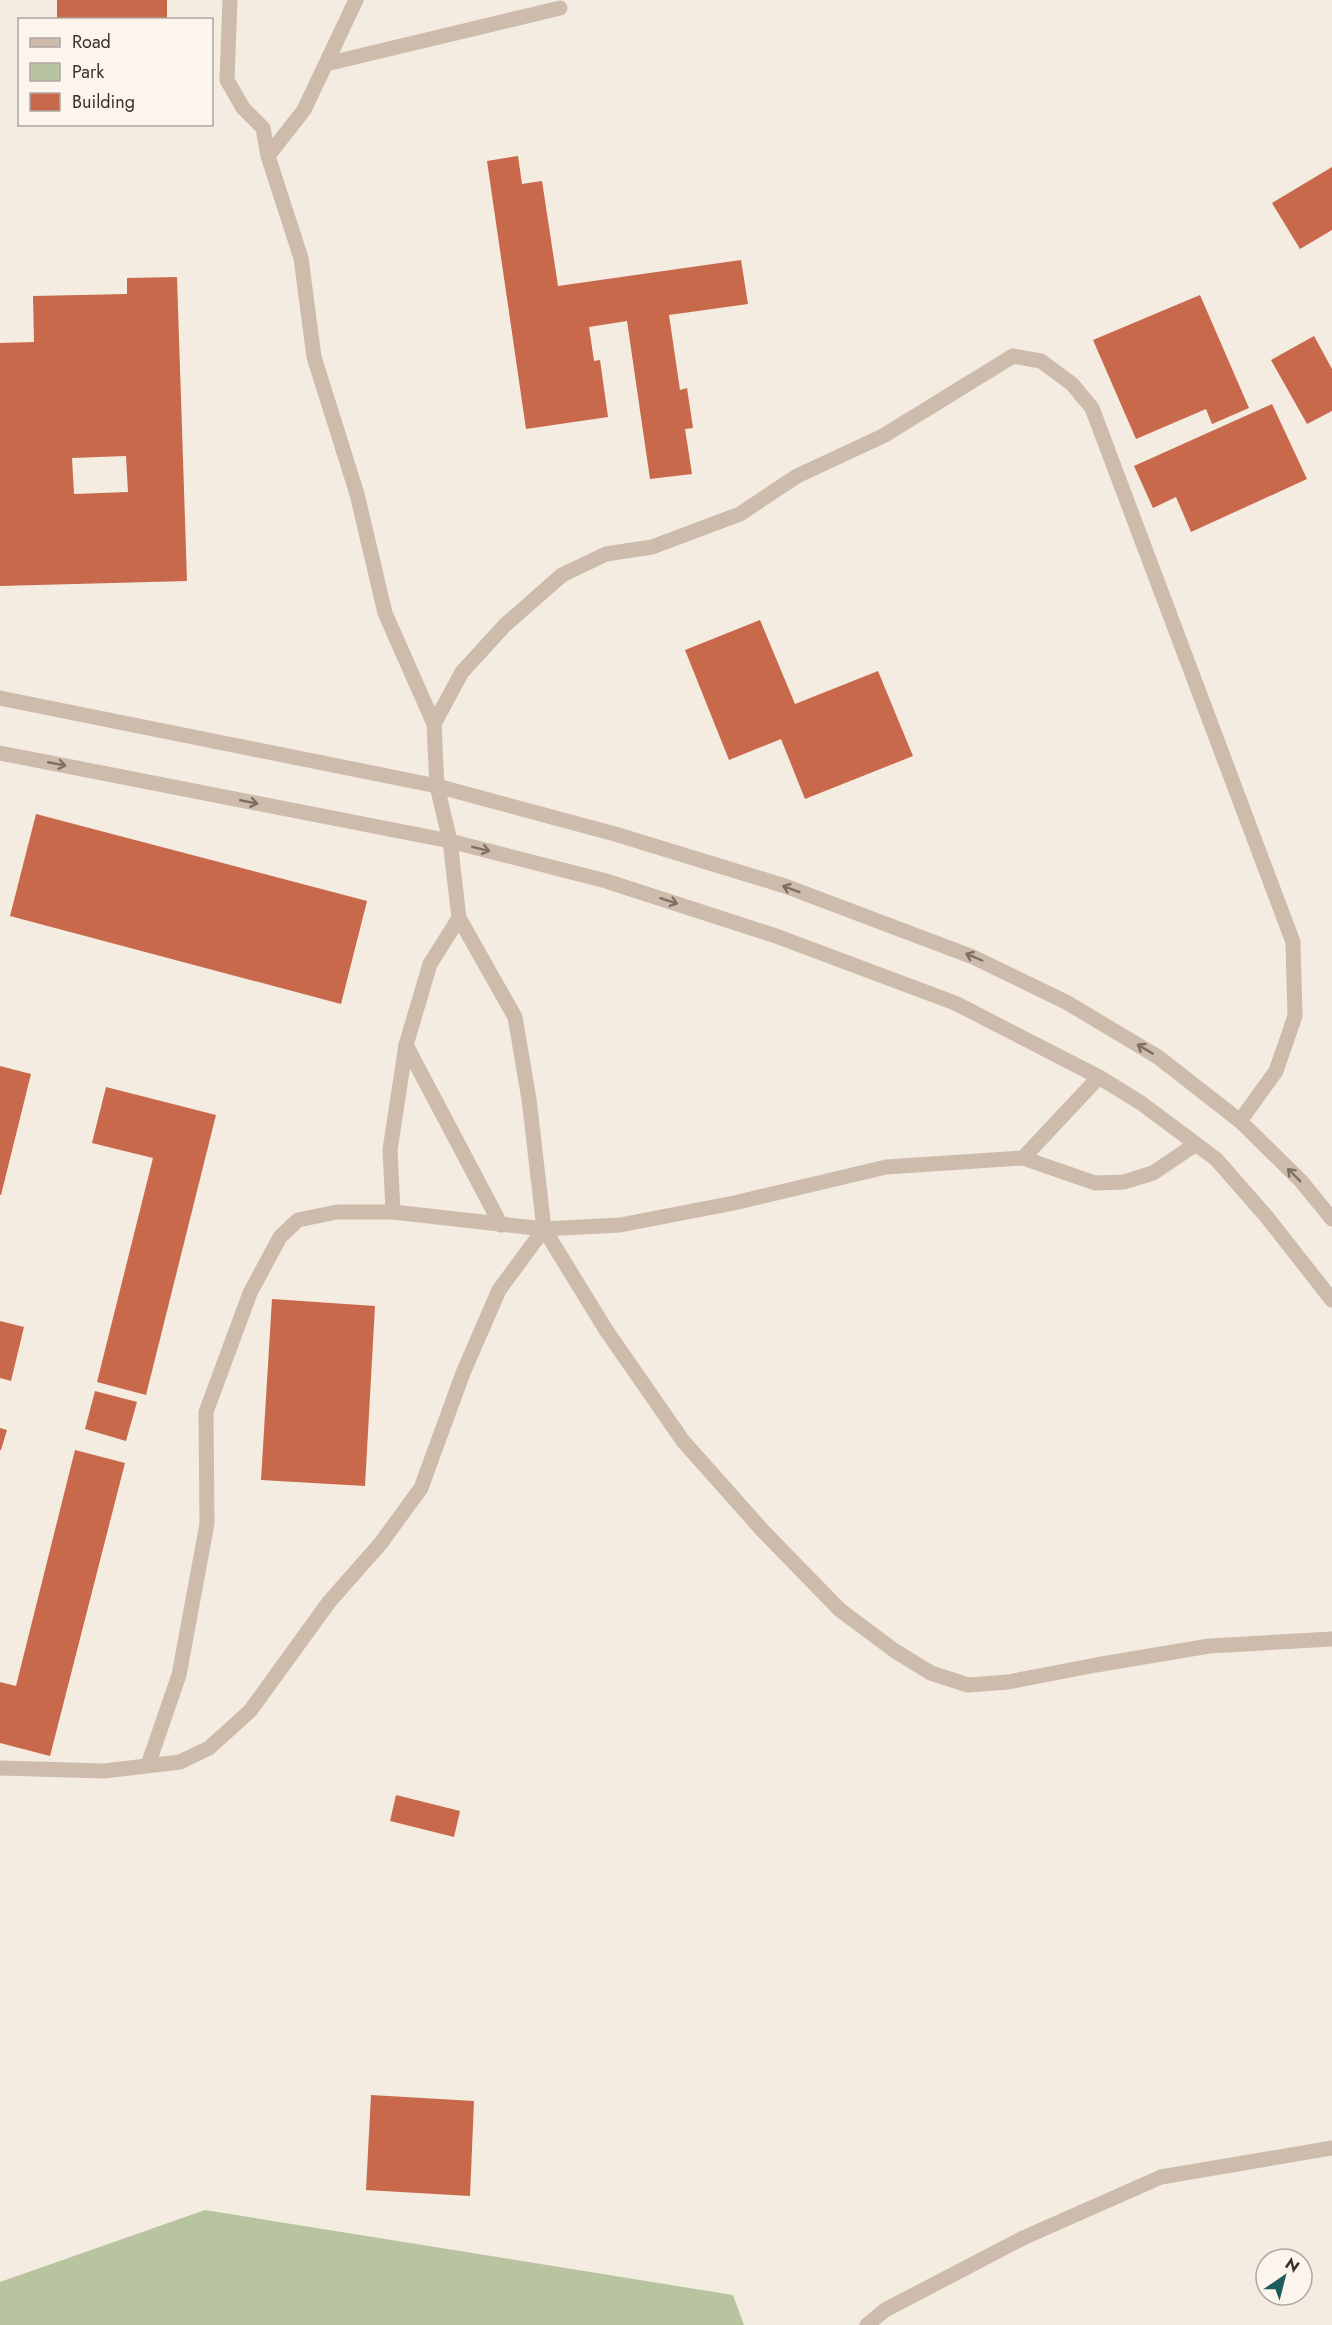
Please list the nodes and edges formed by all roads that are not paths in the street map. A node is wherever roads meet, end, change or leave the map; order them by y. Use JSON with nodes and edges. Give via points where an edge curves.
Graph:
{"nodes":[{"id":1,"x":230,"y":0,"type":"edge"},
{"id":2,"x":356,"y":0,"type":"edge"},
{"id":3,"x":560,"y":8,"type":"dead end"},
{"id":4,"x":326,"y":63,"type":"junction"},
{"id":5,"x":268,"y":156,"type":"junction"},
{"id":6,"x":0,"y":698,"type":"edge"},
{"id":7,"x":434,"y":724,"type":"junction"},
{"id":8,"x":0,"y":753,"type":"edge"},
{"id":9,"x":437,"y":786,"type":"junction"},
{"id":10,"x":450,"y":841,"type":"junction"},
{"id":11,"x":459,"y":918,"type":"junction"},
{"id":12,"x":406,"y":1045,"type":"junction"},
{"id":13,"x":1099,"y":1077,"type":"junction"},
{"id":14,"x":1240,"y":1121,"type":"junction"},
{"id":15,"x":1196,"y":1144,"type":"junction"},
{"id":16,"x":1023,"y":1158,"type":"junction"},
{"id":17,"x":393,"y":1212,"type":"junction"},
{"id":18,"x":1332,"y":1219,"type":"edge"},
{"id":19,"x":501,"y":1225,"type":"junction"},
{"id":20,"x":544,"y":1229,"type":"junction"},
{"id":21,"x":1332,"y":1300,"type":"edge"},
{"id":22,"x":1332,"y":1639,"type":"edge"},
{"id":23,"x":148,"y":1765,"type":"junction"},
{"id":24,"x":0,"y":1768,"type":"edge"},
{"id":25,"x":1332,"y":2148,"type":"edge"},
{"id":26,"x":867,"y":2325,"type":"edge"}],
"edges":[{"from":1,"to":5,"type":"street","via":[[227,80],[243,108],[263,128]]},
{"from":2,"to":4,"type":"street"},
{"from":3,"to":4,"type":"street"},
{"from":4,"to":5,"type":"street","via":[[304,110]]},
{"from":5,"to":7,"type":"street","via":[[301,258],[314,357],[357,494],[385,613]]},
{"from":6,"to":9,"type":"street"},
{"from":7,"to":9,"type":"street"},
{"from":7,"to":14,"type":"street","via":[[462,672],[505,625],[562,575],[606,554],[652,547],[740,514],[797,476],[882,436],[1013,356],[1041,361],[1072,384],[1092,408],[1293,942],[1294,1016],[1276,1071]]},
{"from":8,"to":10,"type":"street","one_way":true},
{"from":9,"to":10,"type":"street"},
{"from":14,"to":9,"type":"street","one_way":true,"via":[[1158,1057],[1066,1002],[973,957],[785,886],[615,834]]},
{"from":10,"to":11,"type":"street"},
{"from":10,"to":13,"type":"street","one_way":true,"via":[[606,880],[786,940],[955,1003]]},
{"from":11,"to":12,"type":"street","via":[[430,964]]},
{"from":11,"to":20,"type":"street","via":[[515,1017]]},
{"from":12,"to":17,"type":"street","via":[[390,1150]]},
{"from":12,"to":19,"type":"street"},
{"from":13,"to":15,"type":"street"},
{"from":13,"to":16,"type":"street"},
{"from":18,"to":14,"type":"street","one_way":true},
{"from":15,"to":16,"type":"street","via":[[1153,1173],[1124,1182],[1095,1183]]},
{"from":15,"to":21,"type":"street","via":[[1216,1159],[1266,1216]]},
{"from":16,"to":20,"type":"street","via":[[886,1167],[620,1226]]},
{"from":17,"to":19,"type":"street"},
{"from":17,"to":23,"type":"street","via":[[337,1212],[298,1220],[280,1237],[250,1293],[206,1412],[207,1524],[179,1675]]},
{"from":19,"to":20,"type":"street"},
{"from":20,"to":22,"type":"street","via":[[606,1330],[683,1441],[840,1610],[931,1673],[968,1686],[1209,1646]]},
{"from":20,"to":23,"type":"street","via":[[499,1290],[463,1373],[421,1488],[381,1543],[329,1602],[250,1711],[209,1748],[180,1762]]},
{"from":23,"to":24,"type":"street","via":[[104,1772]]},
{"from":25,"to":26,"type":"street","via":[[1161,2177],[1023,2238],[885,2310]]}]}
